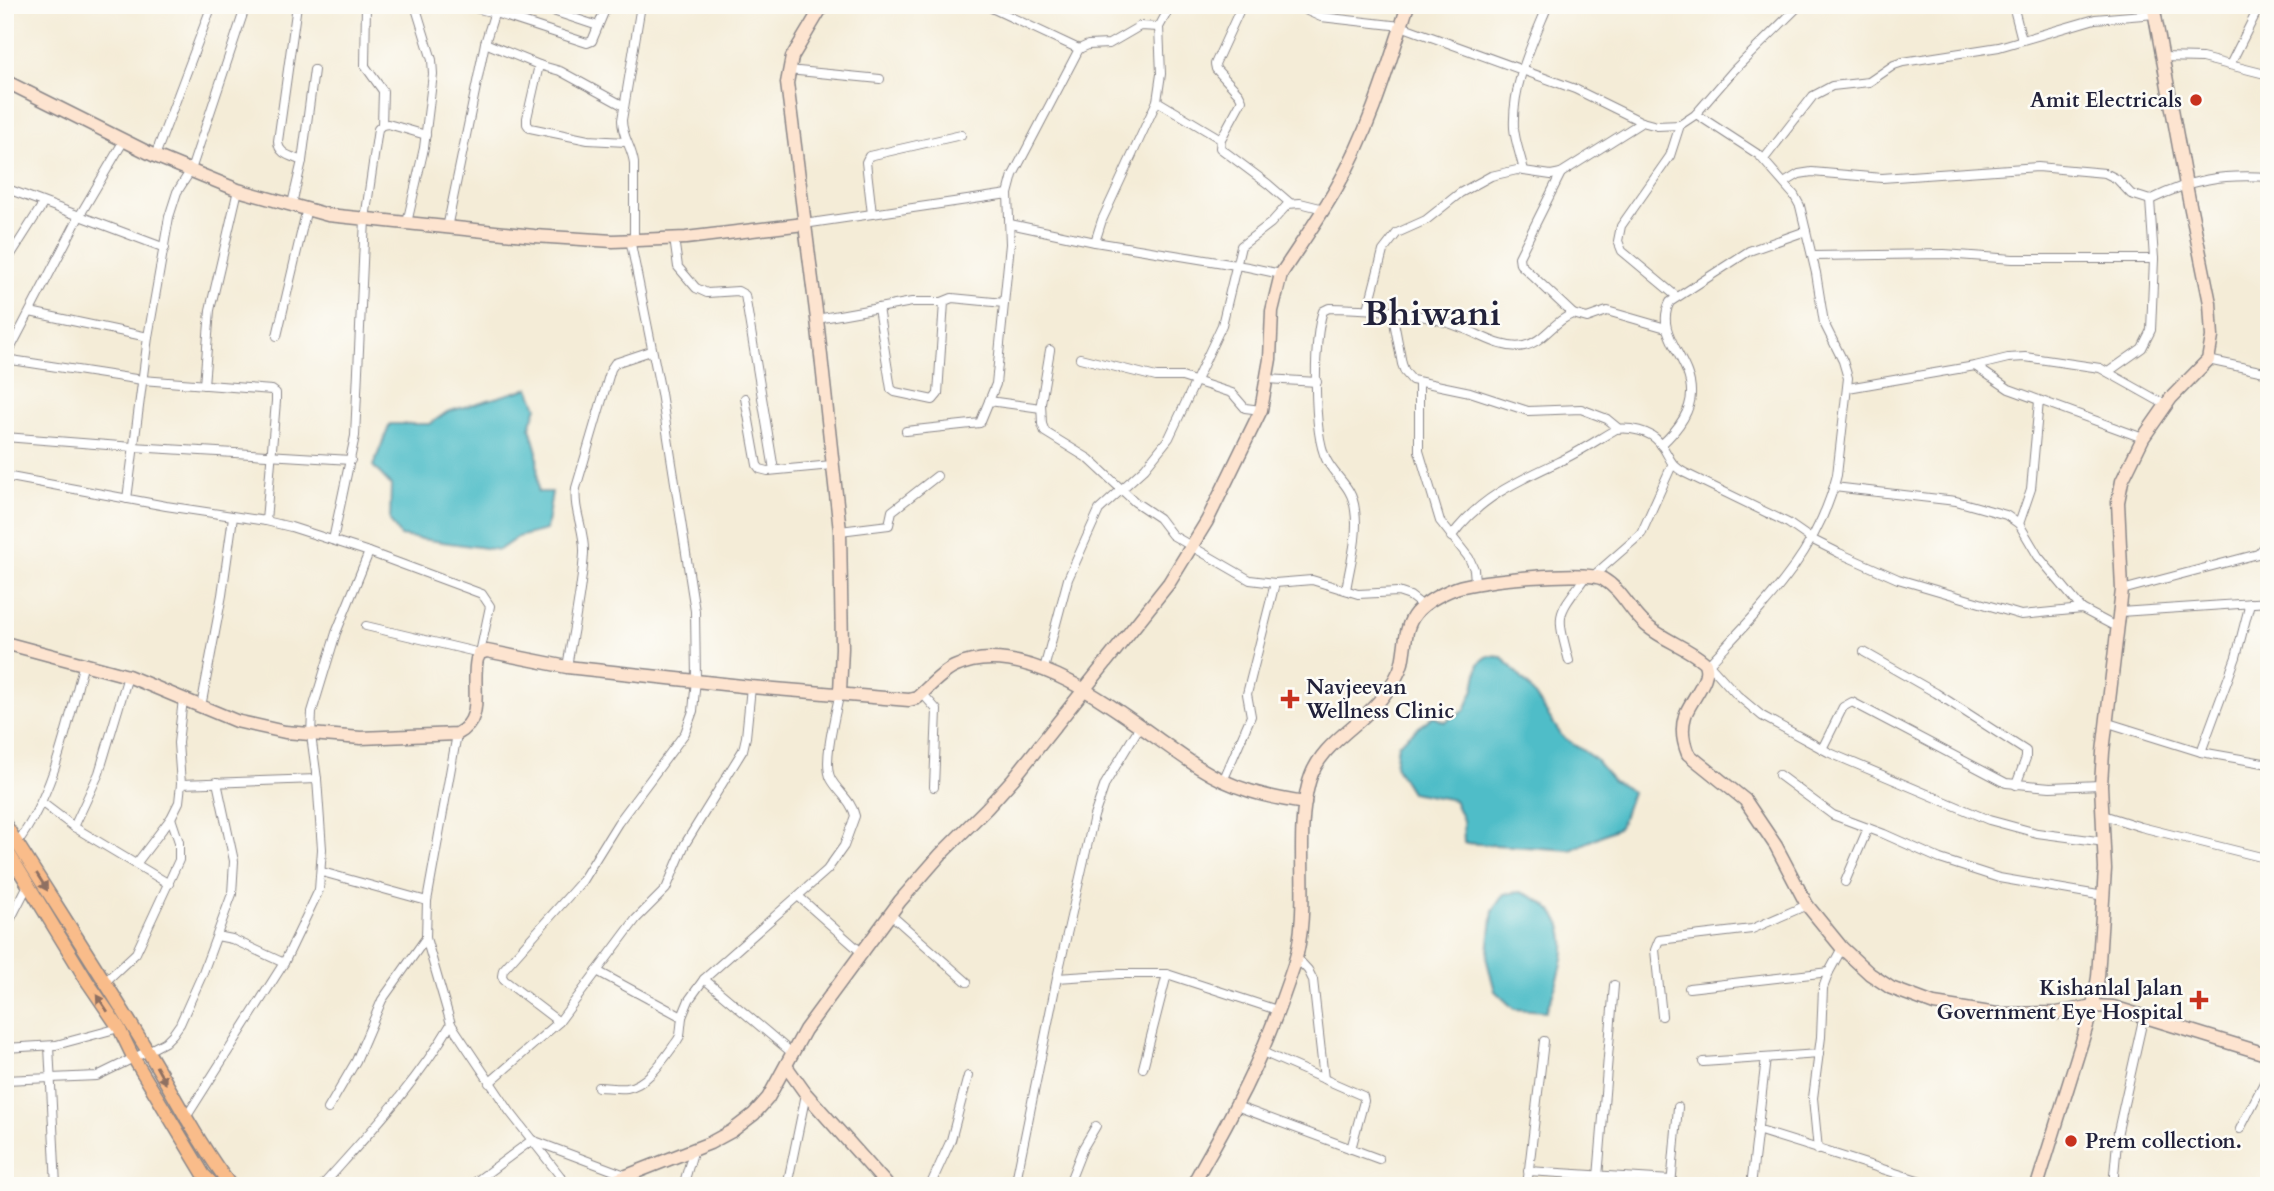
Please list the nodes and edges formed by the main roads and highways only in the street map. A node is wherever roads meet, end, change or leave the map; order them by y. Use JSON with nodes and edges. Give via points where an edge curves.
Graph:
{"nodes":[{"id":1,"x":5,"y":824,"type":"edge"},
{"id":2,"x":11,"y":845,"type":"edge"},
{"id":3,"x":2269,"y":1181,"type":"edge"},
{"id":4,"x":215,"y":1186,"type":"edge"},
{"id":5,"x":231,"y":1186,"type":"edge"},
{"id":6,"x":2266,"y":1186,"type":"edge"}],
"edges":[{"from":1,"to":2,"type":"main road"},
{"from":4,"to":2,"type":"main road","one_way":true,"via":[[204,1175],[119,1028],[16,865]]},
{"from":2,"to":5,"type":"main road","one_way":true,"via":[[105,982],[185,1119]]},
{"from":3,"to":6,"type":"main road"}]}
